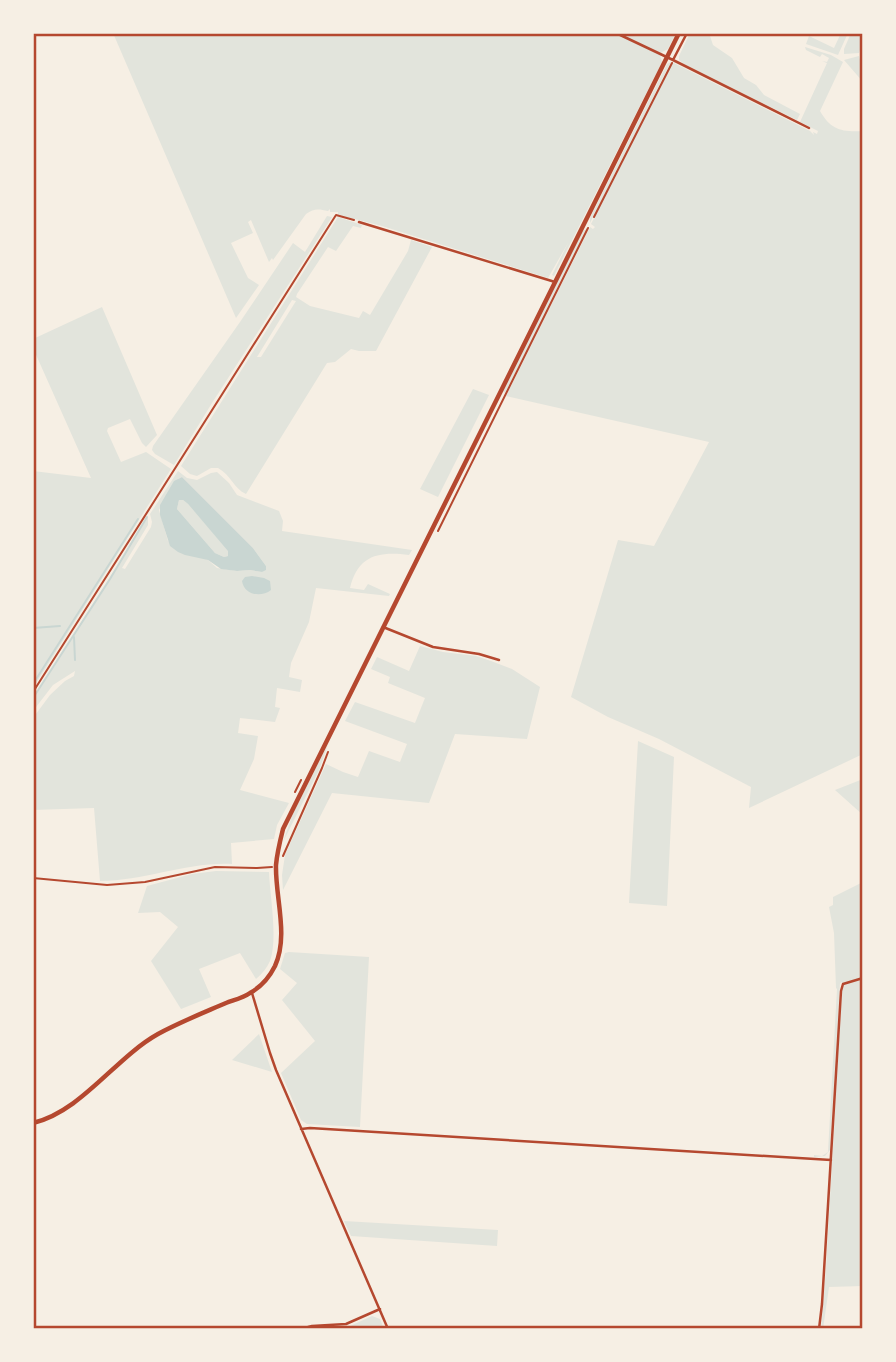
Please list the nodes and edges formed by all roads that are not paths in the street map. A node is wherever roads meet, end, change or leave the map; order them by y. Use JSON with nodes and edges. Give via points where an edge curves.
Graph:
{"nodes":[{"id":1,"x":616,"y":33,"type":"edge"},
{"id":2,"x":679,"y":33,"type":"edge"},
{"id":3,"x":687,"y":33,"type":"edge"},
{"id":4,"x":667,"y":57,"type":"junction"},
{"id":5,"x":673,"y":60,"type":"junction"},
{"id":6,"x":809,"y":128,"type":"dead end"},
{"id":7,"x":359,"y":222,"type":"road end"},
{"id":8,"x":555,"y":282,"type":"junction"},
{"id":9,"x":383,"y":627,"type":"junction"},
{"id":10,"x":499,"y":660,"type":"dead end"},
{"id":11,"x":863,"y":978,"type":"edge"},
{"id":12,"x":252,"y":993,"type":"junction"},
{"id":13,"x":33,"y":1123,"type":"edge"},
{"id":14,"x":301,"y":1129,"type":"junction"},
{"id":15,"x":831,"y":1160,"type":"junction"},
{"id":16,"x":380,"y":1308,"type":"junction"},
{"id":17,"x":301,"y":1329,"type":"edge"},
{"id":18,"x":388,"y":1329,"type":"edge"},
{"id":19,"x":819,"y":1329,"type":"edge"}],
"edges":[{"from":1,"to":4,"type":"street"},
{"from":2,"to":4,"type":"main road"},
{"from":3,"to":5,"type":"street"},
{"from":4,"to":5,"type":"street"},
{"from":4,"to":8,"type":"main road"},
{"from":5,"to":6,"type":"street"},
{"from":7,"to":8,"type":"street"},
{"from":8,"to":9,"type":"main road"},
{"from":9,"to":10,"type":"street","via":[[433,647]]},
{"from":9,"to":12,"type":"main road","via":[[283,829],[274,867],[278,954],[270,974]]},
{"from":11,"to":15,"type":"street","via":[[843,984],[841,991]]},
{"from":12,"to":13,"type":"main road","via":[[155,1036],[69,1106]]},
{"from":12,"to":14,"type":"street"},
{"from":14,"to":15,"type":"street"},
{"from":14,"to":16,"type":"street"},
{"from":15,"to":19,"type":"street"},
{"from":16,"to":17,"type":"street","via":[[346,1324]]},
{"from":16,"to":18,"type":"street"}]}
